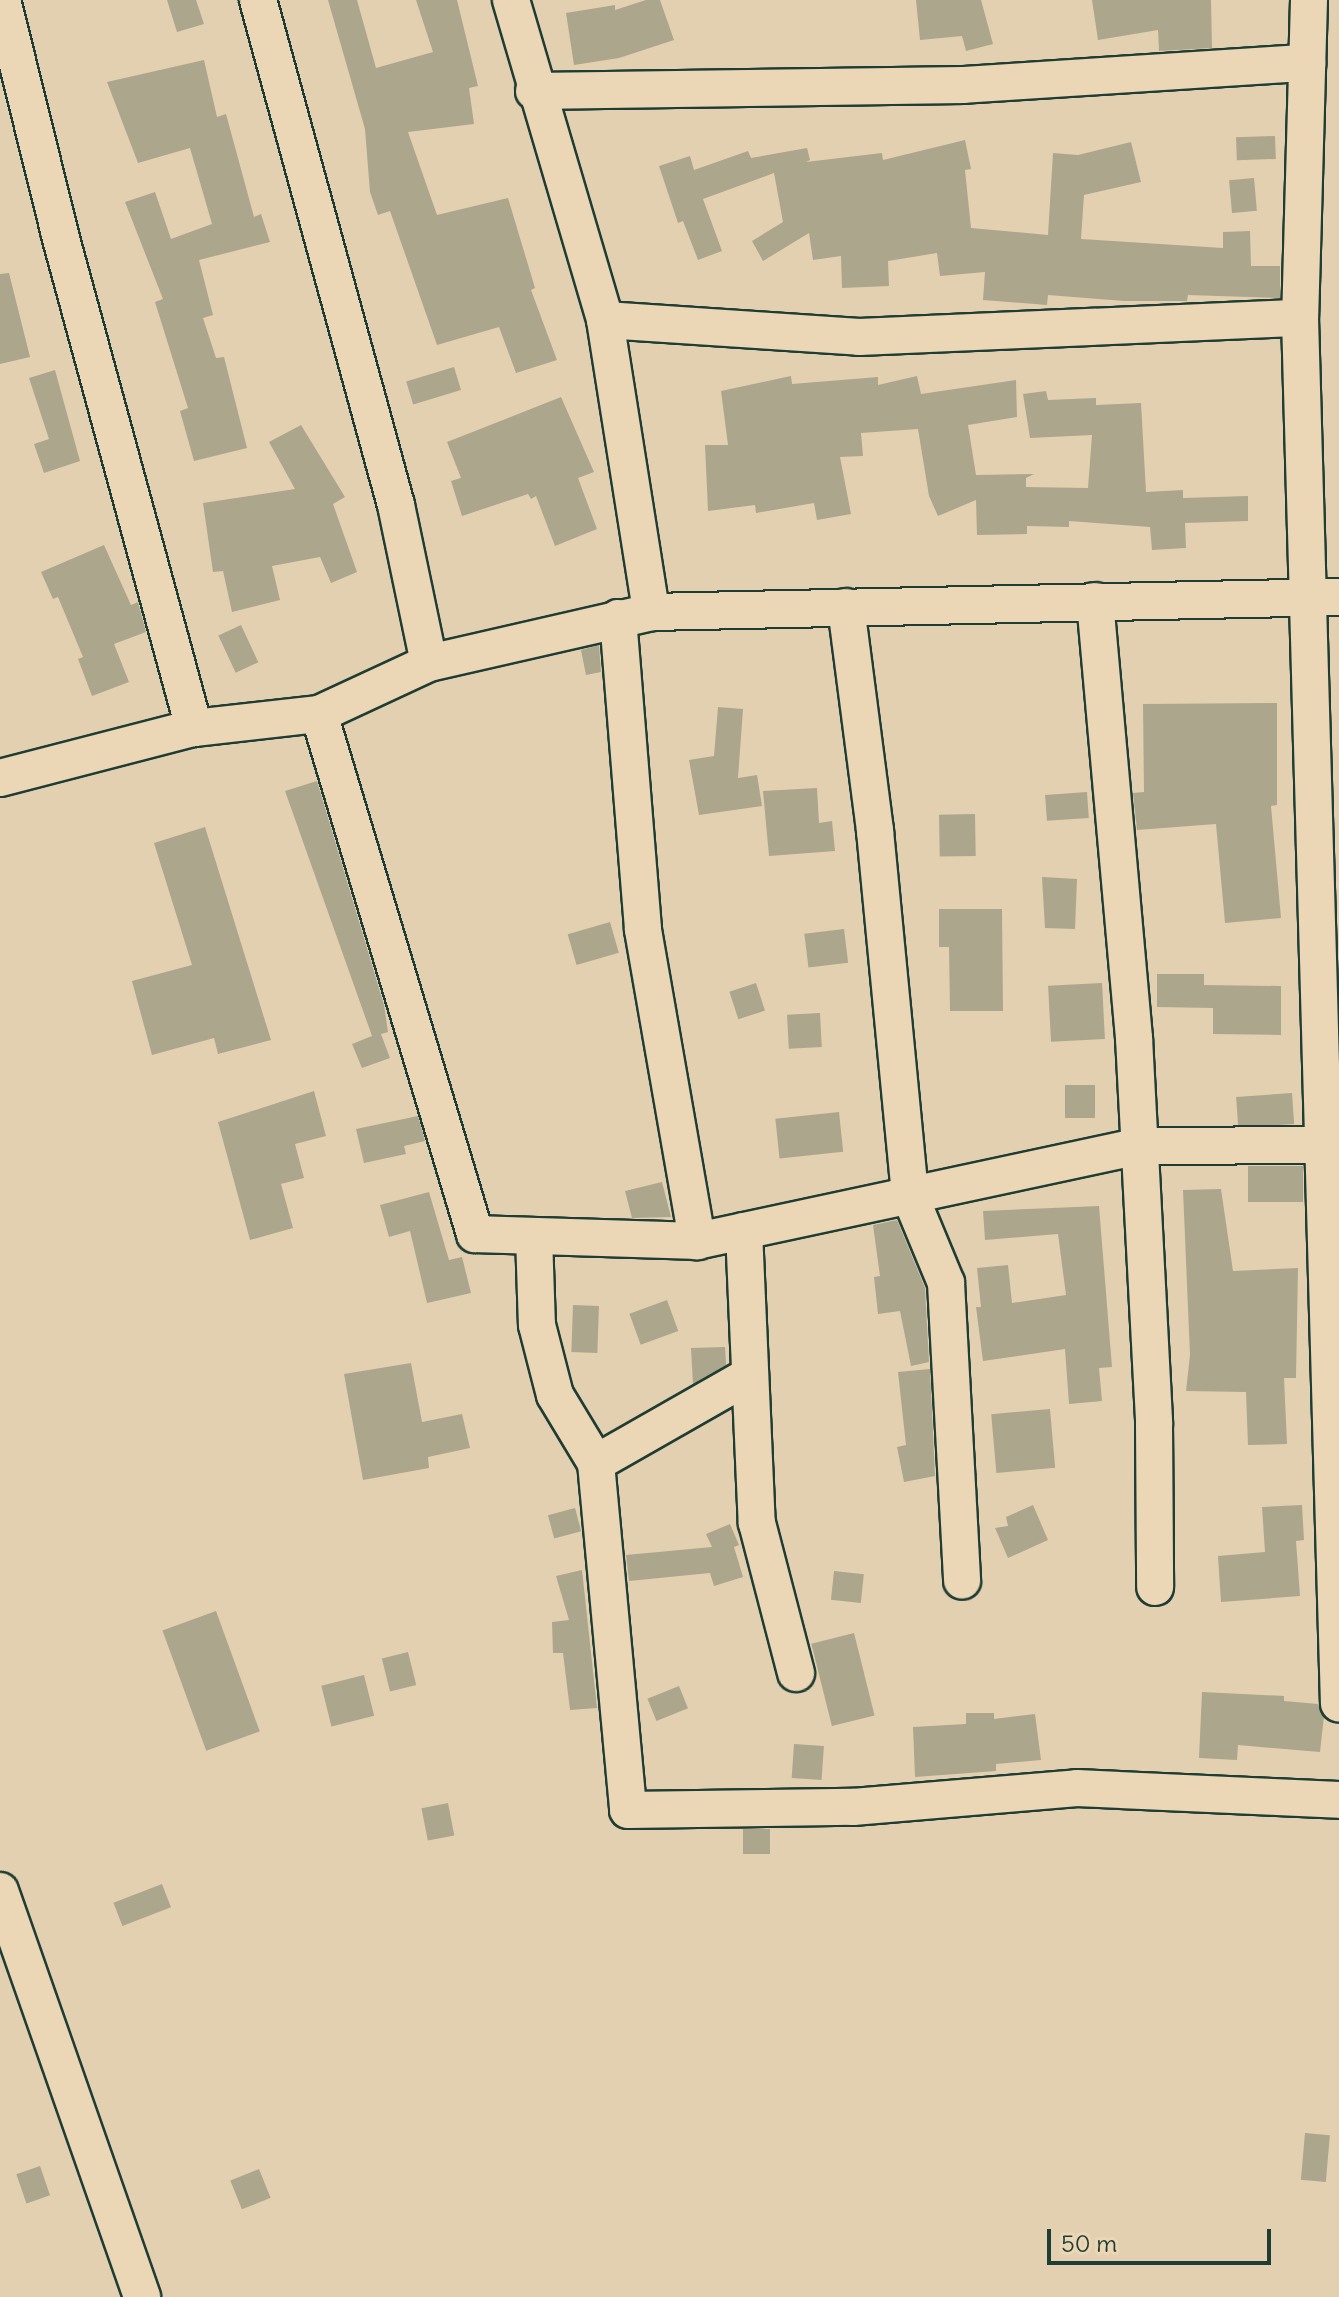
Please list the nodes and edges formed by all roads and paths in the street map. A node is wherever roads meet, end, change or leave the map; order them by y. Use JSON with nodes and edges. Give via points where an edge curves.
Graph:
{"nodes":[{"id":1,"x":2,"y":0,"type":"edge"},
{"id":2,"x":258,"y":0,"type":"edge"},
{"id":3,"x":511,"y":0,"type":"edge"},
{"id":4,"x":1309,"y":0,"type":"edge"},
{"id":5,"x":1307,"y":63,"type":"junction"},
{"id":6,"x":534,"y":91,"type":"junction"},
{"id":7,"x":1300,"y":318,"type":"junction"},
{"id":8,"x":605,"y":320,"type":"junction"},
{"id":9,"x":1324,"y":596,"type":"edge"},
{"id":10,"x":1095,"y":601,"type":"junction"},
{"id":11,"x":846,"y":607,"type":"junction"},
{"id":12,"x":634,"y":615,"type":"junction"},
{"id":13,"x":429,"y":663,"type":"junction"},
{"id":14,"x":319,"y":714,"type":"junction"},
{"id":15,"x":194,"y":728,"type":"junction"},
{"id":16,"x":0,"y":778,"type":"edge"},
{"id":17,"x":1333,"y":1145,"type":"edge"},
{"id":18,"x":1140,"y":1146,"type":"junction"},
{"id":19,"x":910,"y":1196,"type":"junction"},
{"id":20,"x":744,"y":1231,"type":"junction"},
{"id":21,"x":534,"y":1236,"type":"junction"},
{"id":22,"x":697,"y":1241,"type":"junction"},
{"id":23,"x":750,"y":1375,"type":"junction"},
{"id":24,"x":596,"y":1463,"type":"junction"},
{"id":25,"x":962,"y":1581,"type":"dead end"},
{"id":26,"x":1155,"y":1587,"type":"dead end"},
{"id":27,"x":796,"y":1673,"type":"dead end"},
{"id":28,"x":1339,"y":1703,"type":"edge"},
{"id":29,"x":1339,"y":1800,"type":"edge"},
{"id":30,"x":0,"y":1891,"type":"edge"},
{"id":31,"x":133,"y":2293,"type":"edge"}],
"edges":[{"from":1,"to":15,"type":"street"},
{"from":2,"to":13,"type":"street","via":[[396,505]]},
{"from":3,"to":6,"type":"street"},
{"from":4,"to":5,"type":"street"},
{"from":5,"to":6,"type":"street","via":[[963,85]]},
{"from":5,"to":7,"type":"street"},
{"from":6,"to":8,"type":"street"},
{"from":7,"to":8,"type":"street","via":[[859,337]]},
{"from":7,"to":9,"type":"street"},
{"from":8,"to":12,"type":"street"},
{"from":9,"to":10,"type":"street"},
{"from":9,"to":17,"type":"street"},
{"from":10,"to":11,"type":"street"},
{"from":10,"to":18,"type":"street"},
{"from":11,"to":12,"type":"street"},
{"from":11,"to":19,"type":"street","via":[[875,831]]},
{"from":12,"to":13,"type":"street"},
{"from":12,"to":22,"type":"street","via":[[643,930]]},
{"from":13,"to":14,"type":"street"},
{"from":14,"to":15,"type":"street"},
{"from":14,"to":21,"type":"street","via":[[475,1234]]},
{"from":15,"to":16,"type":"street"},
{"from":17,"to":18,"type":"street"},
{"from":17,"to":28,"type":"street"},
{"from":18,"to":19,"type":"street"},
{"from":18,"to":26,"type":"street","via":[[1154,1424]]},
{"from":19,"to":20,"type":"street"},
{"from":19,"to":25,"type":"street","via":[[946,1283]]},
{"from":20,"to":22,"type":"street"},
{"from":20,"to":23,"type":"street"},
{"from":21,"to":22,"type":"street"},
{"from":21,"to":24,"type":"street","via":[[537,1325],[555,1395]]},
{"from":23,"to":24,"type":"street"},
{"from":23,"to":27,"type":"street","via":[[757,1523]]},
{"from":24,"to":29,"type":"street","via":[[628,1810],[853,1807],[1077,1788]]},
{"from":30,"to":31,"type":"street"}]}
